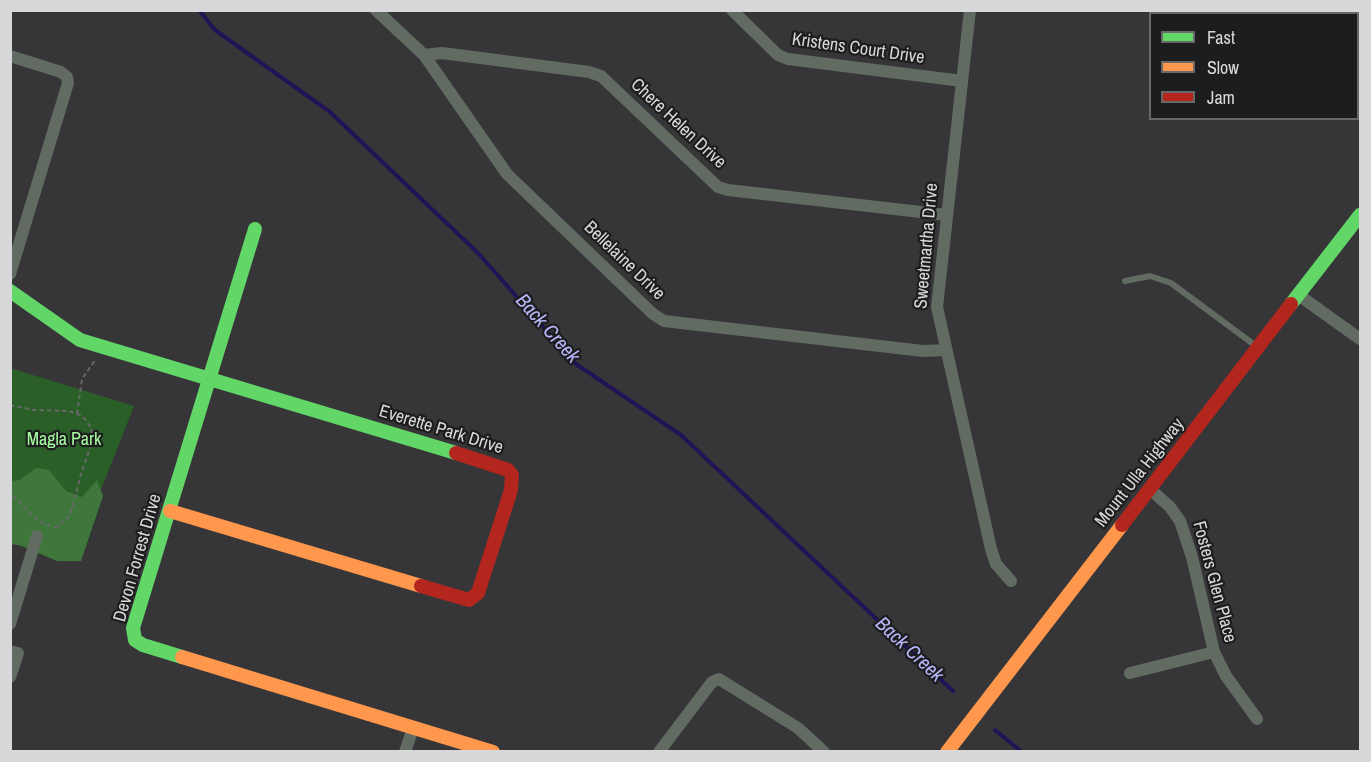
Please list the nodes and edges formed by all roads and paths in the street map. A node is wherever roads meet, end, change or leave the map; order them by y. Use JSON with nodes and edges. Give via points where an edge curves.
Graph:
{"nodes":[{"id":1,"x":376,"y":10,"type":"edge"},
{"id":2,"x":732,"y":10,"type":"edge"},
{"id":3,"x":970,"y":10,"type":"edge"},
{"id":4,"x":424,"y":55,"type":"junction"},
{"id":5,"x":10,"y":56,"type":"edge"},
{"id":6,"x":962,"y":81,"type":"junction"},
{"id":7,"x":947,"y":215,"type":"junction"},
{"id":8,"x":1360,"y":215,"type":"edge"},
{"id":9,"x":255,"y":229,"type":"dead end"},
{"id":10,"x":10,"y":274,"type":"edge"},
{"id":11,"x":1125,"y":281,"type":"dead end"},
{"id":12,"x":10,"y":291,"type":"edge"},
{"id":13,"x":1300,"y":296,"type":"junction"},
{"id":14,"x":1360,"y":339,"type":"edge"},
{"id":15,"x":100,"y":346,"type":"junction"},
{"id":16,"x":1259,"y":348,"type":"junction"},
{"id":17,"x":946,"y":350,"type":"junction"},
{"id":18,"x":210,"y":379,"type":"junction"},
{"id":19,"x":10,"y":405,"type":"edge"},
{"id":20,"x":77,"y":414,"type":"junction"},
{"id":21,"x":1150,"y":489,"type":"junction"},
{"id":22,"x":10,"y":492,"type":"edge"},
{"id":23,"x":170,"y":511,"type":"junction"},
{"id":24,"x":37,"y":536,"type":"dead end"},
{"id":25,"x":1011,"y":581,"type":"dead end"},
{"id":26,"x":10,"y":624,"type":"edge"},
{"id":27,"x":10,"y":651,"type":"edge"},
{"id":28,"x":1214,"y":652,"type":"junction"},
{"id":29,"x":1130,"y":673,"type":"dead end"},
{"id":30,"x":10,"y":677,"type":"edge"},
{"id":31,"x":1257,"y":719,"type":"dead end"},
{"id":32,"x":413,"y":728,"type":"junction"},
{"id":33,"x":405,"y":752,"type":"edge"},
{"id":34,"x":493,"y":752,"type":"edge"},
{"id":35,"x":659,"y":752,"type":"edge"},
{"id":36,"x":824,"y":752,"type":"edge"},
{"id":37,"x":947,"y":752,"type":"edge"}],
"edges":[{"from":1,"to":4,"type":"street","name":"Bellelaine Drive"},
{"from":2,"to":6,"type":"street","name":"Kristens Court Drive","via":[[778,55],[788,59]]},
{"from":3,"to":6,"type":"street","name":"Sweetmartha Drive"},
{"from":4,"to":7,"type":"street","name":"Chere Helen Drive","via":[[442,53],[601,76],[718,187]]},
{"from":4,"to":17,"type":"street","name":"Bellelaine Drive","via":[[507,174],[652,314],[664,321],[923,351]]},
{"from":5,"to":10,"type":"street","via":[[61,72],[68,83]]},
{"from":6,"to":7,"type":"street","name":"Sweetmartha Drive"},
{"from":7,"to":17,"type":"street","name":"Sweetmartha Drive","via":[[937,307]]},
{"from":8,"to":13,"type":"street","name":"Mount Ulla Highway"},
{"from":9,"to":18,"type":"street","name":"Devon Forrest Drive"},
{"from":11,"to":16,"type":"lane","via":[[1150,276],[1171,283]]},
{"from":12,"to":15,"type":"street","name":"Everette Park Drive","via":[[80,340]]},
{"from":13,"to":14,"type":"street"},
{"from":13,"to":16,"type":"street","name":"Mount Ulla Highway"},
{"from":15,"to":18,"type":"street","name":"Everette Park Drive"},
{"from":15,"to":20,"type":"path","via":[[96,360],[82,379]]},
{"from":16,"to":21,"type":"street","name":"Mount Ulla Highway"},
{"from":17,"to":25,"type":"street","name":"Sweetmartha Drive","via":[[991,549],[996,564]]},
{"from":18,"to":23,"type":"street","name":"Devon Forrest Drive"},
{"from":18,"to":23,"type":"street","name":"Everette Park Drive","via":[[501,467],[512,476],[511,490],[478,593],[469,600]]},
{"from":19,"to":20,"type":"path"},
{"from":20,"to":22,"type":"path","via":[[86,420],[92,434],[70,515],[57,527],[45,524]]},
{"from":21,"to":28,"type":"street","name":"Fosters Glen Place","via":[[1180,521]]},
{"from":21,"to":37,"type":"street","name":"Mount Ulla Highway"},
{"from":23,"to":32,"type":"street","name":"Devon Forrest Drive","via":[[133,628],[135,640]]},
{"from":24,"to":26,"type":"street"},
{"from":27,"to":30,"type":"street","via":[[18,653]]},
{"from":28,"to":29,"type":"street"},
{"from":28,"to":31,"type":"street","name":"Fosters Glen Place"},
{"from":32,"to":33,"type":"street"},
{"from":32,"to":34,"type":"street","name":"Devon Forrest Drive"},
{"from":35,"to":36,"type":"street","via":[[718,679],[798,728]]}]}
